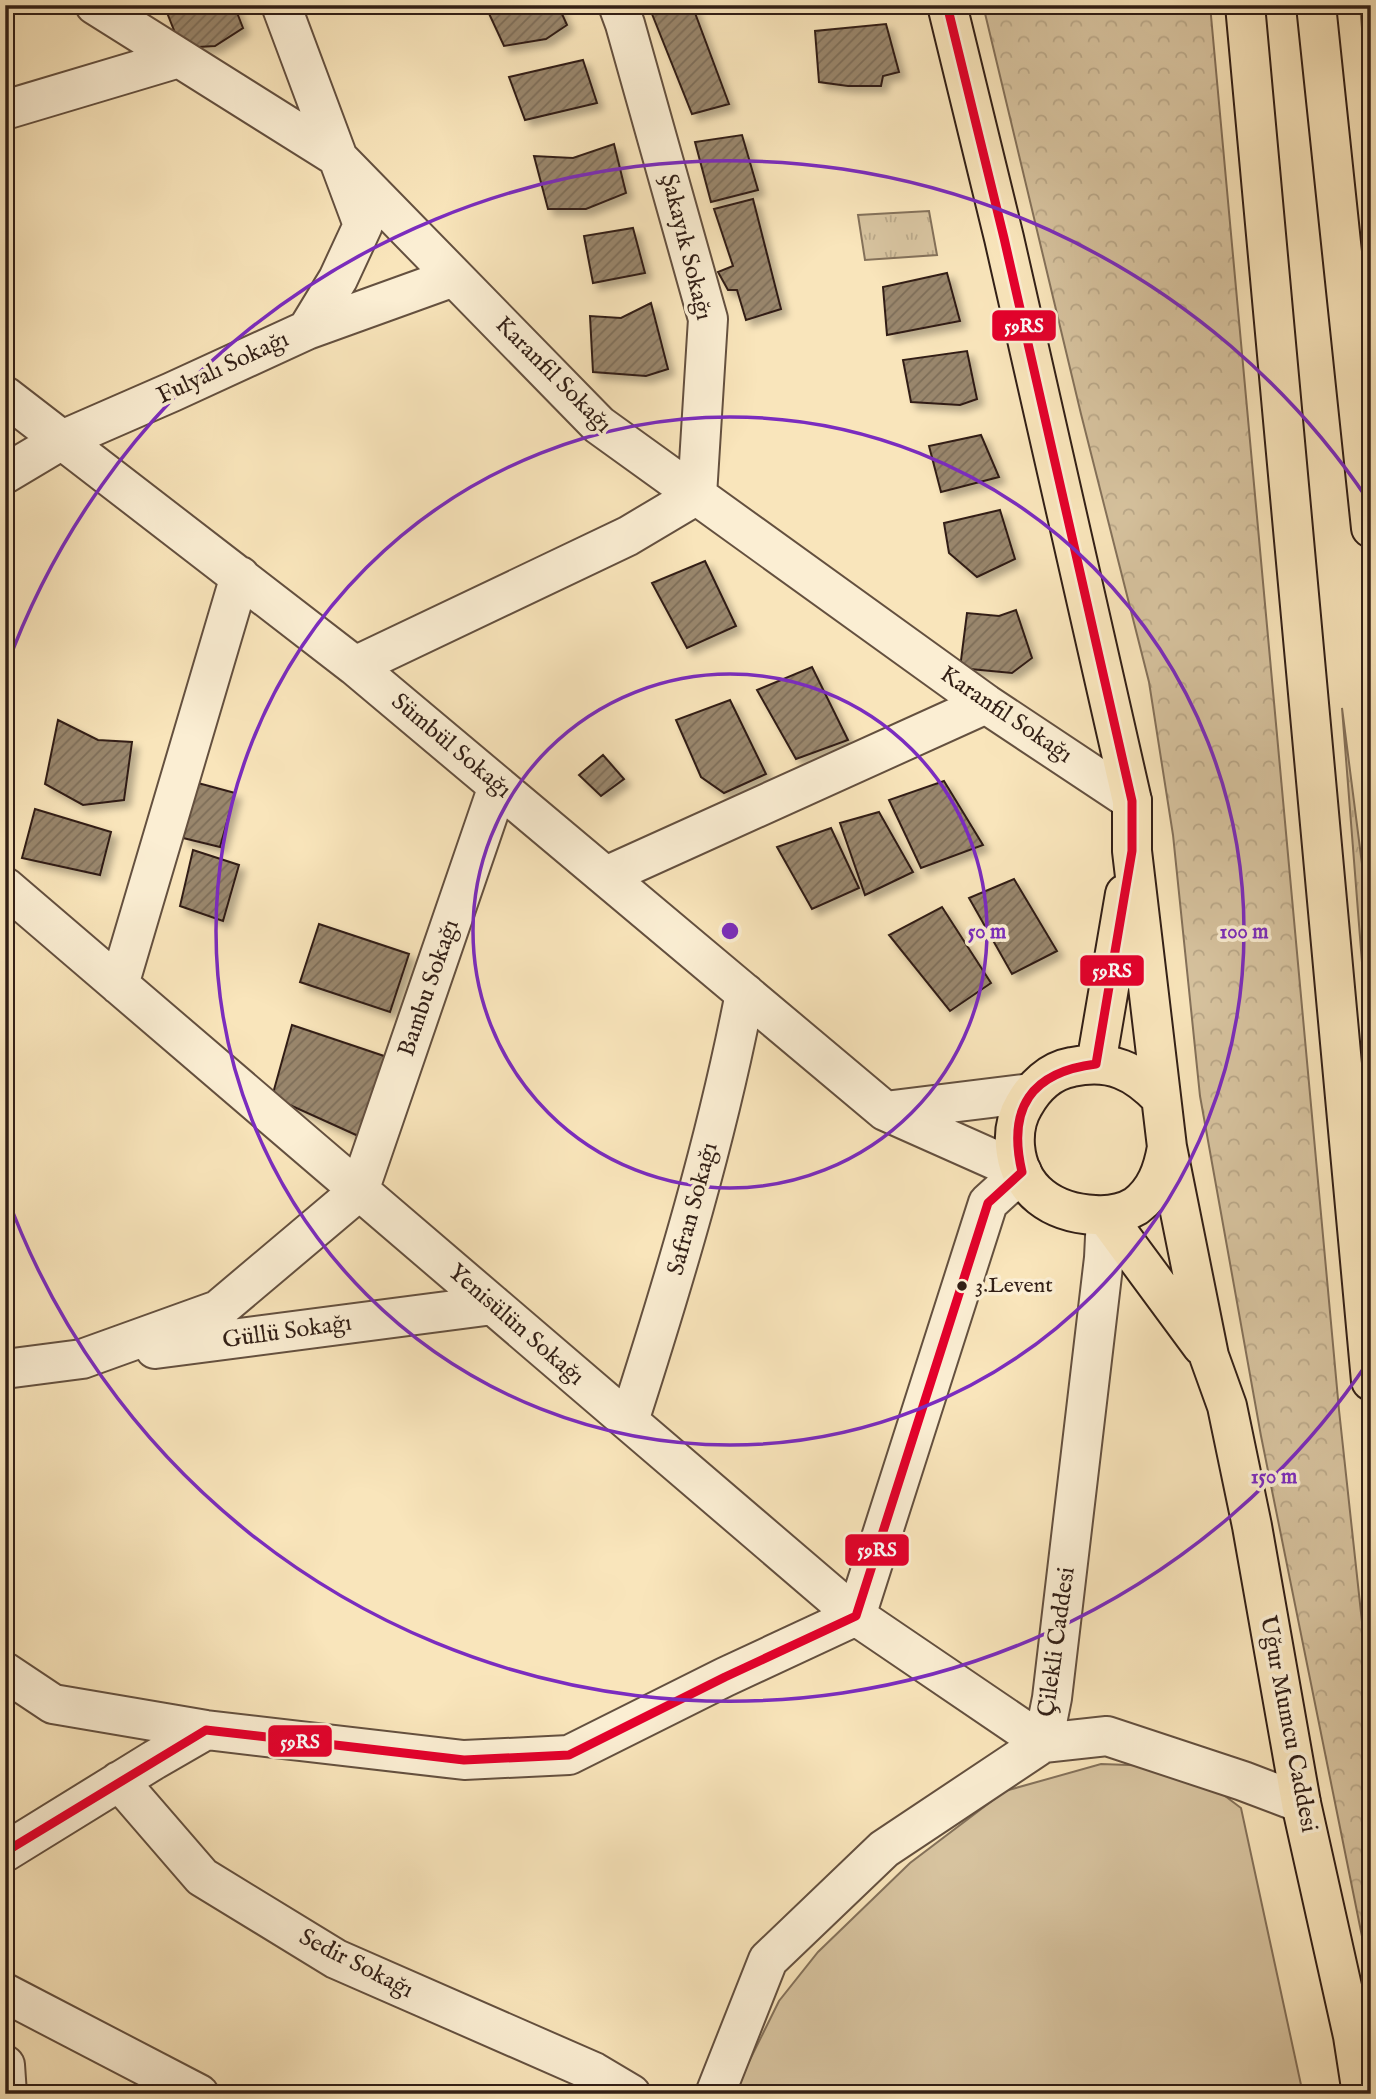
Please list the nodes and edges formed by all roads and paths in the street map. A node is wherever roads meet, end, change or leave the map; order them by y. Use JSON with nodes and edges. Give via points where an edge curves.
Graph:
{"nodes":[{"id":1,"x":94,"y":5,"type":"edge"},
{"id":2,"x":281,"y":5,"type":"edge"},
{"id":3,"x":618,"y":5,"type":"edge"},
{"id":4,"x":947,"y":5,"type":"edge"},
{"id":5,"x":1245,"y":5,"type":"edge"},
{"id":6,"x":1316,"y":5,"type":"edge"},
{"id":7,"x":179,"y":58,"type":"junction"},
{"id":8,"x":5,"y":110,"type":"edge"},
{"id":9,"x":337,"y":157,"type":"junction"},
{"id":10,"x":454,"y":277,"type":"junction"},
{"id":11,"x":307,"y":330,"type":"junction"},
{"id":12,"x":5,"y":396,"type":"edge"},
{"id":13,"x":62,"y":440,"type":"junction"},
{"id":14,"x":5,"y":474,"type":"edge"},
{"id":15,"x":696,"y":495,"type":"junction"},
{"id":16,"x":1371,"y":528,"type":"edge"},
{"id":17,"x":240,"y":576,"type":"junction"},
{"id":18,"x":355,"y":666,"type":"junction"},
{"id":19,"x":986,"y":704,"type":"junction"},
{"id":20,"x":498,"y":786,"type":"junction"},
{"id":21,"x":1132,"y":801,"type":"junction"},
{"id":22,"x":1132,"y":850,"type":"junction"},
{"id":23,"x":606,"y":876,"type":"junction"},
{"id":24,"x":5,"y":887,"type":"edge"},
{"id":25,"x":119,"y":985,"type":"junction"},
{"id":26,"x":745,"y":993,"type":"junction"},
{"id":27,"x":1096,"y":1064,"type":"junction"},
{"id":28,"x":1031,"y":1093,"type":"junction"},
{"id":29,"x":1161,"y":1098,"type":"junction"},
{"id":30,"x":885,"y":1111,"type":"junction"},
{"id":31,"x":1167,"y":1147,"type":"junction"},
{"id":32,"x":1022,"y":1172,"type":"junction"},
{"id":33,"x":359,"y":1191,"type":"junction"},
{"id":34,"x":1106,"y":1216,"type":"junction"},
{"id":35,"x":493,"y":1305,"type":"junction"},
{"id":36,"x":1209,"y":1356,"type":"junction"},
{"id":37,"x":82,"y":1359,"type":"junction"},
{"id":38,"x":5,"y":1369,"type":"edge"},
{"id":39,"x":1371,"y":1381,"type":"edge"},
{"id":40,"x":629,"y":1422,"type":"junction"},
{"id":41,"x":856,"y":1616,"type":"junction"},
{"id":42,"x":5,"y":1672,"type":"edge"},
{"id":43,"x":206,"y":1730,"type":"junction"},
{"id":44,"x":1043,"y":1743,"type":"junction"},
{"id":45,"x":118,"y":1781,"type":"junction"},
{"id":46,"x":1301,"y":1803,"type":"junction"},
{"id":47,"x":5,"y":1852,"type":"edge"},
{"id":48,"x":5,"y":1993,"type":"edge"},
{"id":49,"x":5,"y":2065,"type":"edge"},
{"id":50,"x":6,"y":2094,"type":"edge"},
{"id":51,"x":199,"y":2094,"type":"edge"},
{"id":52,"x":631,"y":2094,"type":"edge"},
{"id":53,"x":715,"y":2094,"type":"edge"},
{"id":54,"x":1362,"y":2094,"type":"edge"}],
"edges":[{"from":1,"to":7,"type":"street","name":"Karanfil Sokağı"},
{"from":2,"to":9,"type":"street","name":"Fulyalı Sokağı"},
{"from":3,"to":15,"type":"street","name":"Şakayık Sokağı","via":[[708,319]]},
{"from":4,"to":21,"type":"main road"},
{"from":5,"to":39,"type":"main road"},
{"from":6,"to":16,"type":"main road"},
{"from":7,"to":8,"type":"street"},
{"from":7,"to":9,"type":"street","name":"Karanfil Sokağı"},
{"from":9,"to":10,"type":"street","name":"Karanfil Sokağı"},
{"from":9,"to":11,"type":"street","name":"Fulyalı Sokağı","via":[[363,225]]},
{"from":10,"to":11,"type":"street"},
{"from":10,"to":15,"type":"street","name":"Karanfil Sokağı","via":[[599,425]]},
{"from":11,"to":13,"type":"street","name":"Fulyalı Sokağı"},
{"from":12,"to":13,"type":"street","name":"Sümbül Sokağı"},
{"from":13,"to":14,"type":"street","name":"Fulyalı Sokağı"},
{"from":13,"to":17,"type":"street","name":"Sümbül Sokağı"},
{"from":15,"to":18,"type":"street","via":[[628,536]]},
{"from":15,"to":19,"type":"street","name":"Karanfil Sokağı"},
{"from":17,"to":18,"type":"street","name":"Sümbül Sokağı"},
{"from":17,"to":25,"type":"street"},
{"from":18,"to":20,"type":"street","name":"Sümbül Sokağı"},
{"from":19,"to":21,"type":"street","name":"Karanfil Sokağı"},
{"from":19,"to":23,"type":"street"},
{"from":20,"to":23,"type":"street","name":"Sümbül Sokağı"},
{"from":20,"to":33,"type":"street","name":"Bambu Sokağı"},
{"from":21,"to":22,"type":"main road"},
{"from":22,"to":27,"type":"main road"},
{"from":22,"to":29,"type":"main road"},
{"from":23,"to":26,"type":"street","name":"Sümbül Sokağı"},
{"from":24,"to":25,"type":"street","name":"Yenisülün Sokağı"},
{"from":25,"to":33,"type":"street","name":"Yenisülün Sokağı"},
{"from":26,"to":30,"type":"street","name":"Sümbül Sokağı"},
{"from":26,"to":40,"type":"street","name":"Safran Sokağı","via":[[707,1159]]},
{"from":27,"to":28,"type":"main road","via":[[1053,1074]]},
{"from":27,"to":29,"type":"main road","via":[[1125,1070],[1144,1080]]},
{"from":28,"to":30,"type":"street"},
{"from":28,"to":32,"type":"main road","via":[[1016,1125]]},
{"from":29,"to":31,"type":"main road"},
{"from":30,"to":32,"type":"street","name":"Sümbül Sokağı"},
{"from":31,"to":34,"type":"main road","via":[[1164,1166],[1149,1193],[1123,1213]]},
{"from":31,"to":36,"type":"main road","name":"Uğur Mumcu Caddesi"},
{"from":32,"to":34,"type":"main road","via":[[1043,1199],[1060,1209]]},
{"from":32,"to":41,"type":"street","via":[[988,1203]]},
{"from":33,"to":35,"type":"street","name":"Yenisülün Sokağı"},
{"from":33,"to":37,"type":"street","name":"Güllü Sokağı","via":[[218,1310]]},
{"from":34,"to":36,"type":"main road","name":"Uğur Mumcu Caddesi"},
{"from":34,"to":44,"type":"street","name":"Çilekli Caddesi","via":[[1052,1698]]},
{"from":35,"to":37,"type":"street","name":"Güllü Sokağı"},
{"from":35,"to":40,"type":"street","name":"Yenisülün Sokağı"},
{"from":36,"to":46,"type":"main road","name":"Uğur Mumcu Caddesi","via":[[1230,1419]]},
{"from":37,"to":38,"type":"street","name":"Güllü Sokağı"},
{"from":40,"to":41,"type":"street","name":"Yenisülün Sokağı"},
{"from":41,"to":43,"type":"street","via":[[569,1755],[464,1760]]},
{"from":41,"to":44,"type":"street","name":"Yenisülün Sokağı"},
{"from":42,"to":43,"type":"street","via":[[53,1704]]},
{"from":43,"to":45,"type":"street"},
{"from":44,"to":46,"type":"street","via":[[1107,1735]]},
{"from":44,"to":53,"type":"street","name":"Çilekli Caddesi","via":[[884,1849],[768,1960]]},
{"from":45,"to":47,"type":"street"},
{"from":45,"to":52,"type":"street","name":"Sedir Sokağı","via":[[202,1877],[336,1959],[594,2072]]},
{"from":46,"to":54,"type":"main road","name":"Uğur Mumcu Caddesi"},
{"from":48,"to":51,"type":"street"},
{"from":49,"to":50,"type":"street"}]}
